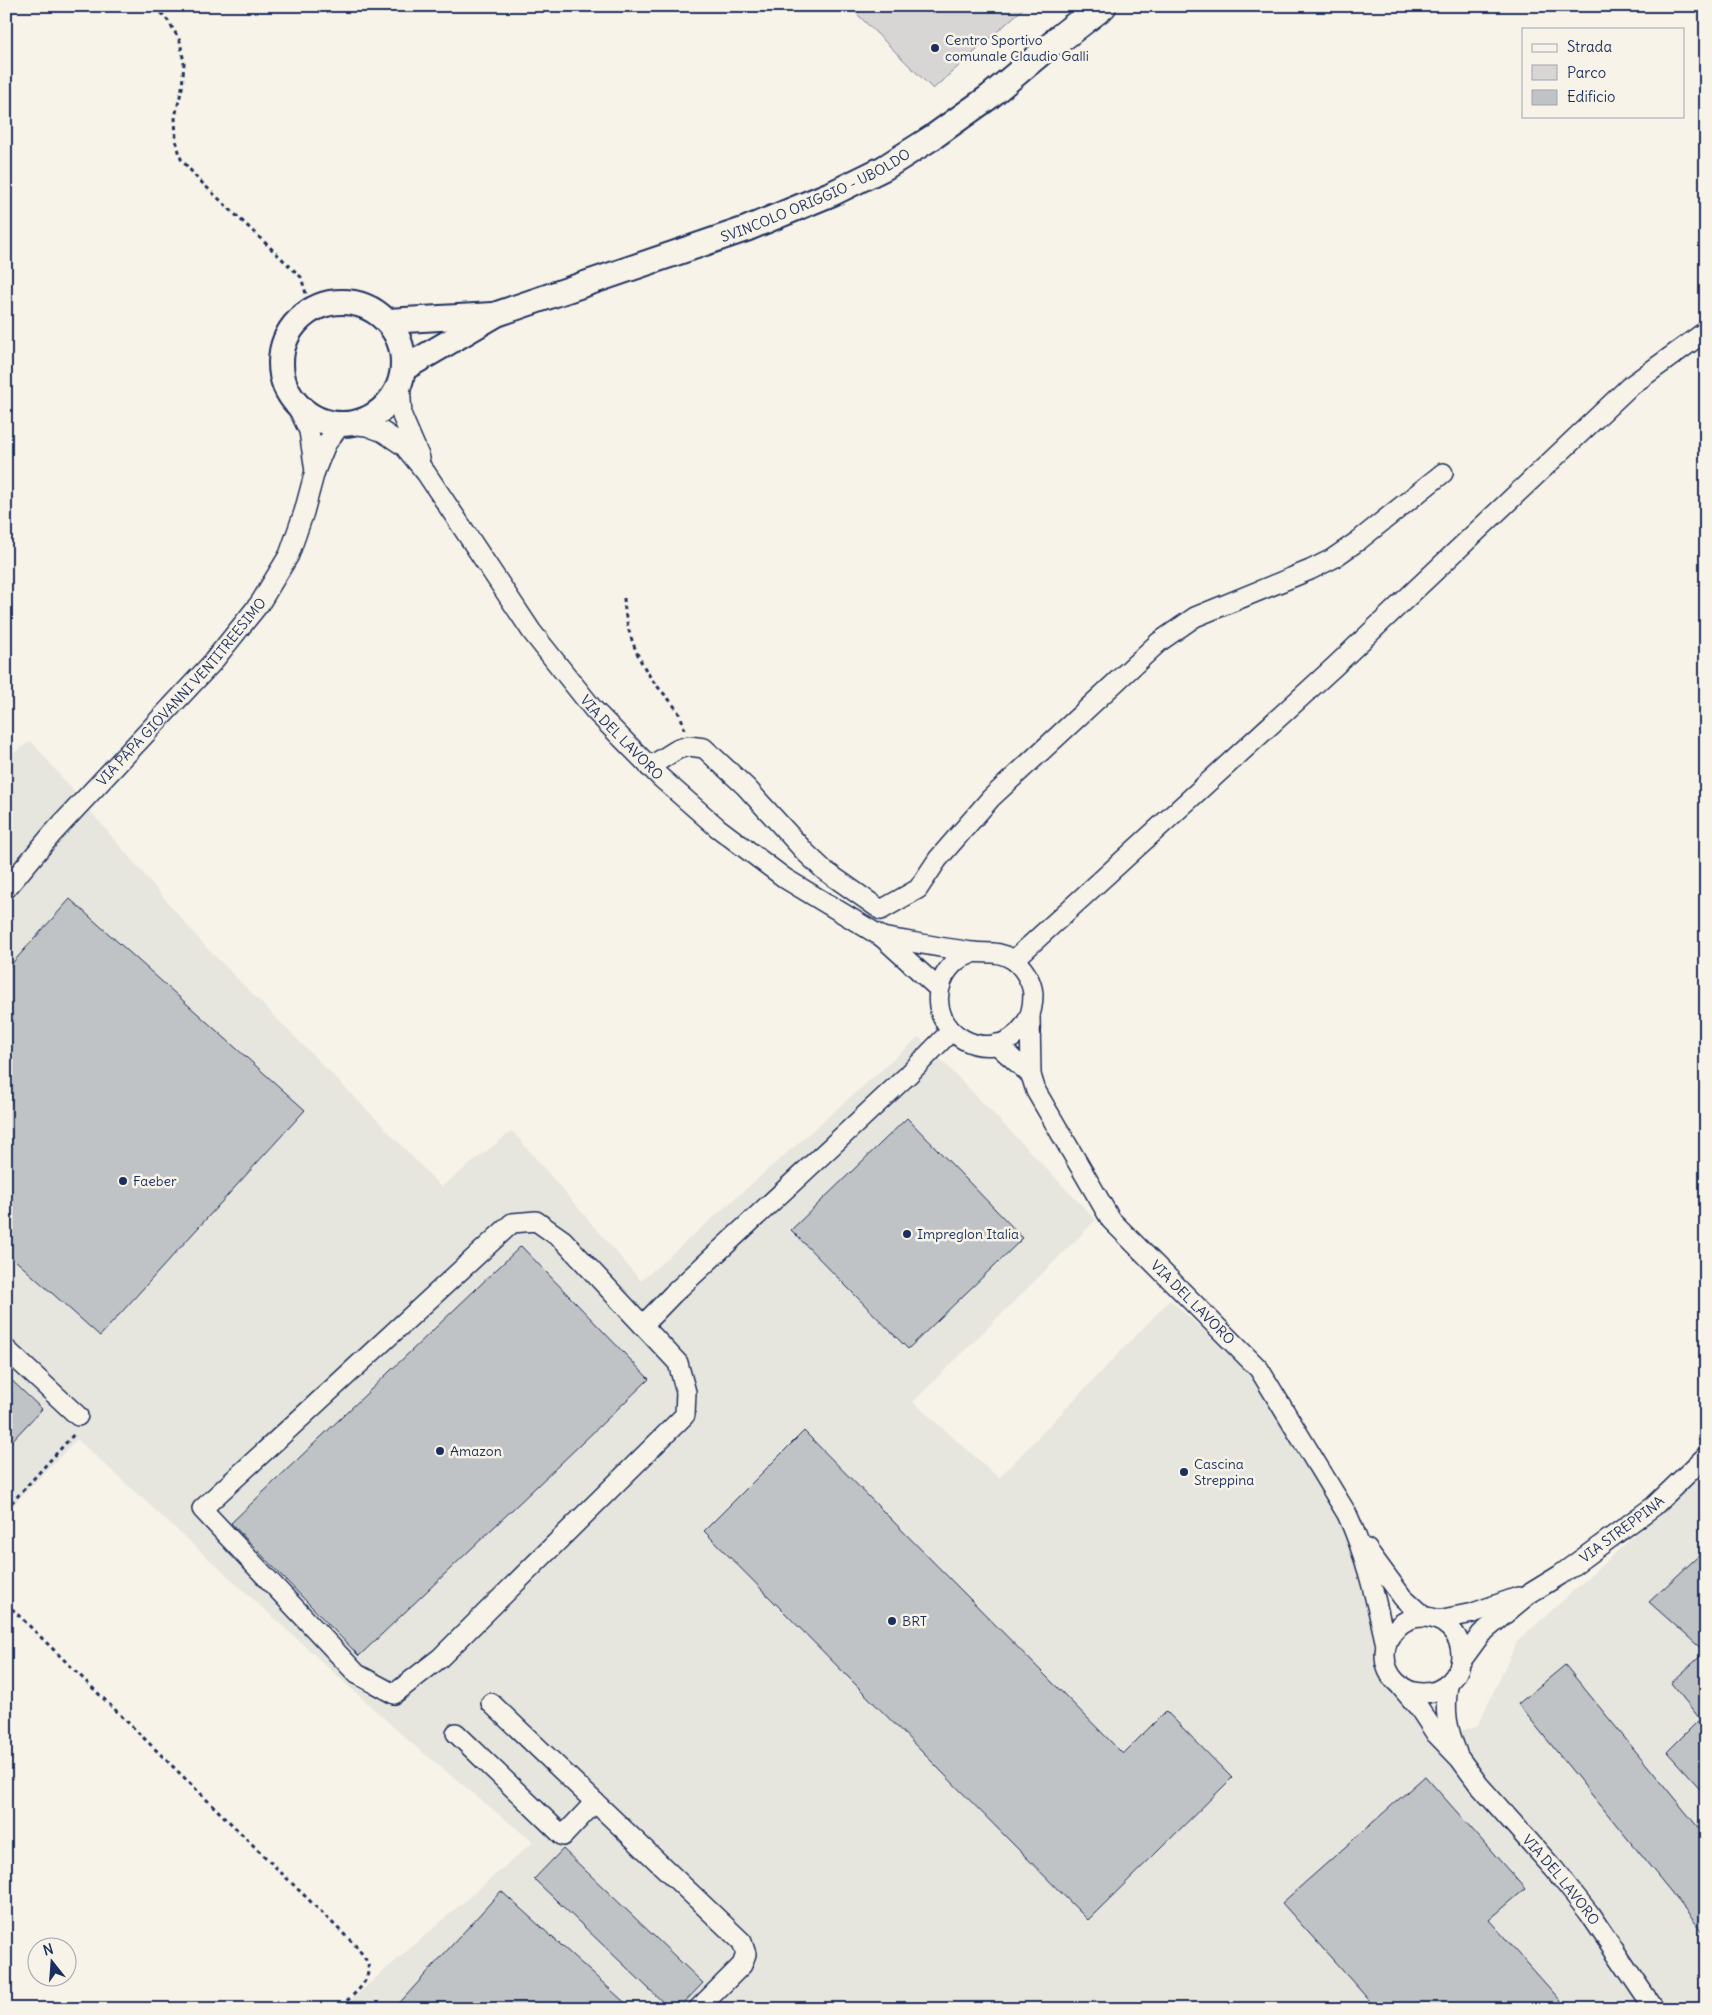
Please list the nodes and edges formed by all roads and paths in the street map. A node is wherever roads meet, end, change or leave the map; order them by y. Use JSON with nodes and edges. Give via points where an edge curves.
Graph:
{"nodes":[{"id":1,"x":156,"y":6,"type":"edge"},
{"id":2,"x":1090,"y":6,"type":"edge"},
{"id":3,"x":1096,"y":6,"type":"edge"},
{"id":4,"x":1102,"y":6,"type":"edge"},
{"id":5,"x":1058,"y":40,"type":"junction"},
{"id":6,"x":311,"y":310,"type":"junction"},
{"id":7,"x":497,"y":314,"type":"junction"},
{"id":8,"x":387,"y":322,"type":"junction"},
{"id":9,"x":1706,"y":331,"type":"edge"},
{"id":10,"x":401,"y":376,"type":"junction"},
{"id":11,"x":296,"y":404,"type":"junction"},
{"id":12,"x":344,"y":424,"type":"junction"},
{"id":13,"x":314,"y":471,"type":"junction"},
{"id":14,"x":426,"y":473,"type":"junction"},
{"id":15,"x":1442,"y":473,"type":"dead end"},
{"id":16,"x":624,"y":598,"type":"dead end"},
{"id":17,"x":678,"y":749,"type":"junction"},
{"id":18,"x":649,"y":767,"type":"junction"},
{"id":19,"x":6,"y":889,"type":"edge"},
{"id":20,"x":881,"y":910,"type":"junction"},
{"id":21,"x":878,"y":935,"type":"junction"},
{"id":22,"x":975,"y":952,"type":"junction"},
{"id":23,"x":1014,"y":960,"type":"junction"},
{"id":24,"x":939,"y":989,"type":"junction"},
{"id":25,"x":1030,"y":1016,"type":"junction"},
{"id":26,"x":952,"y":1031,"type":"junction"},
{"id":27,"x":996,"y":1044,"type":"junction"},
{"id":28,"x":1031,"y":1075,"type":"junction"},
{"id":29,"x":643,"y":1325,"type":"junction"},
{"id":30,"x":6,"y":1349,"type":"edge"},
{"id":31,"x":78,"y":1416,"type":"joint"},
{"id":32,"x":1706,"y":1456,"type":"edge"},
{"id":33,"x":6,"y":1509,"type":"edge"},
{"id":34,"x":1355,"y":1531,"type":"junction"},
{"id":35,"x":1529,"y":1594,"type":"junction"},
{"id":36,"x":6,"y":1603,"type":"edge"},
{"id":37,"x":1431,"y":1618,"type":"junction"},
{"id":38,"x":1386,"y":1645,"type":"junction"},
{"id":39,"x":1462,"y":1660,"type":"junction"},
{"id":40,"x":1448,"y":1685,"type":"junction"},
{"id":41,"x":1401,"y":1687,"type":"junction"},
{"id":42,"x":491,"y":1703,"type":"dead end"},
{"id":43,"x":456,"y":1734,"type":"dead end"},
{"id":44,"x":1460,"y":1759,"type":"junction"},
{"id":45,"x":595,"y":1802,"type":"junction"},
{"id":46,"x":337,"y":2009,"type":"edge"},
{"id":47,"x":698,"y":2009,"type":"edge"},
{"id":48,"x":1654,"y":2009,"type":"edge"}],
"edges":[{"from":1,"to":6,"type":"path","via":[[180,41],[184,63],[175,117],[181,159],[302,277]]},
{"from":2,"to":5,"type":"highway"},
{"from":3,"to":5,"type":"main road","name":"SVINCOLO ORIGGIO - UBOLDO"},
{"from":4,"to":5,"type":"highway"},
{"from":5,"to":7,"type":"main road","name":"SVINCOLO ORIGGIO - UBOLDO","via":[[989,97],[933,137],[884,168],[833,193],[746,229]]},
{"from":6,"to":8,"type":"main road","via":[[328,303],[347,302],[364,306]]},
{"from":6,"to":11,"type":"main road","via":[[293,326],[280,360],[284,384]]},
{"from":7,"to":8,"type":"main road","name":"SVINCOLO ORIGGIO - UBOLDO"},
{"from":7,"to":10,"type":"main road","name":"SVINCOLO ORIGGIO - UBOLDO"},
{"from":8,"to":10,"type":"main road","via":[[400,344],[403,359]]},
{"from":9,"to":23,"type":"street","via":[[1629,387],[1326,674]]},
{"from":10,"to":12,"type":"main road","via":[[394,395],[380,410],[361,421]]},
{"from":10,"to":14,"type":"street","name":"VIA DEL LAVORO","via":[[402,416]]},
{"from":11,"to":12,"type":"main road","via":[[320,420]]},
{"from":11,"to":13,"type":"street","name":"VIA PAPA GIOVANNI VENTITREESIMO","via":[[312,441]]},
{"from":12,"to":13,"type":"street","name":"VIA PAPA GIOVANNI VENTITREESIMO","via":[[326,444]]},
{"from":12,"to":14,"type":"street","name":"VIA DEL LAVORO","via":[[367,426],[392,437],[404,446]]},
{"from":13,"to":19,"type":"street","name":"VIA PAPA GIOVANNI VENTITREESIMO","via":[[304,512],[288,555],[260,603],[211,664],[53,833]]},
{"from":14,"to":18,"type":"street","name":"VIA DEL LAVORO","via":[[532,632],[594,710]]},
{"from":15,"to":20,"type":"street","via":[[1332,560],[1195,617],[1159,642],[991,798],[938,859],[918,889]]},
{"from":16,"to":17,"type":"path","via":[[626,618],[641,660],[681,719],[684,737]]},
{"from":17,"to":18,"type":"street"},
{"from":17,"to":20,"type":"street","via":[[697,747],[713,754],[824,870]]},
{"from":18,"to":21,"type":"street","name":"VIA DEL LAVORO","via":[[718,828],[786,879]]},
{"from":20,"to":21,"type":"street"},
{"from":21,"to":22,"type":"street","name":"VIA DEL LAVORO"},
{"from":21,"to":24,"type":"street","name":"VIA DEL LAVORO"},
{"from":22,"to":23,"type":"street","name":"VIA DEL LAVORO","via":[[993,951]]},
{"from":22,"to":24,"type":"street","via":[[958,960],[945,973]]},
{"from":23,"to":25,"type":"street","name":"VIA DEL LAVORO","via":[[1026,973],[1032,989]]},
{"from":24,"to":26,"type":"street","via":[[938,1006]]},
{"from":25,"to":27,"type":"street","via":[[1012,1038]]},
{"from":25,"to":28,"type":"street","name":"VIA DEL LAVORO"},
{"from":26,"to":27,"type":"street","via":[[965,1041],[982,1046]]},
{"from":26,"to":29,"type":"street"},
{"from":27,"to":28,"type":"street","name":"VIA DEL LAVORO"},
{"from":28,"to":34,"type":"street","name":"VIA DEL LAVORO","via":[[1036,1091],[1111,1220],[1259,1369]]},
{"from":29,"to":29,"type":"street","via":[[678,1363],[686,1392],[685,1415],[440,1658],[394,1694],[357,1674],[202,1508],[512,1223],[536,1221],[563,1240]]},
{"from":30,"to":31,"type":"street"},
{"from":31,"to":33,"type":"path","via":[[79,1427],[73,1437]]},
{"from":32,"to":35,"type":"street","name":"VIA STREPPINA","via":[[1654,1506],[1560,1576]]},
{"from":34,"to":37,"type":"street","name":"VIA DEL LAVORO","via":[[1403,1598]]},
{"from":34,"to":38,"type":"street","name":"VIA DEL LAVORO"},
{"from":35,"to":37,"type":"street","name":"VIA STREPPINA","via":[[1473,1613]]},
{"from":35,"to":39,"type":"street","name":"VIA STREPPINA","via":[[1481,1634]]},
{"from":36,"to":46,"type":"path","via":[[358,1948],[368,1964],[367,1974],[363,1984]]},
{"from":37,"to":38,"type":"street","via":[[1411,1619],[1400,1625]]},
{"from":37,"to":39,"type":"street","name":"VIA DEL LAVORO","via":[[1448,1626],[1456,1636]]},
{"from":38,"to":41,"type":"street","name":"VIA DEL LAVORO","via":[[1387,1668]]},
{"from":39,"to":40,"type":"street","name":"VIA DEL LAVORO"},
{"from":40,"to":41,"type":"street","via":[[1420,1694]]},
{"from":40,"to":44,"type":"street","name":"VIA DEL LAVORO","via":[[1445,1705],[1449,1734]]},
{"from":41,"to":44,"type":"street","name":"VIA DEL LAVORO","via":[[1436,1734]]},
{"from":42,"to":45,"type":"street"},
{"from":43,"to":45,"type":"street","via":[[563,1836]]},
{"from":44,"to":48,"type":"street","name":"VIA DEL LAVORO","via":[[1590,1913]]},
{"from":45,"to":47,"type":"street","via":[[742,1942],[746,1954],[742,1965]]}]}
